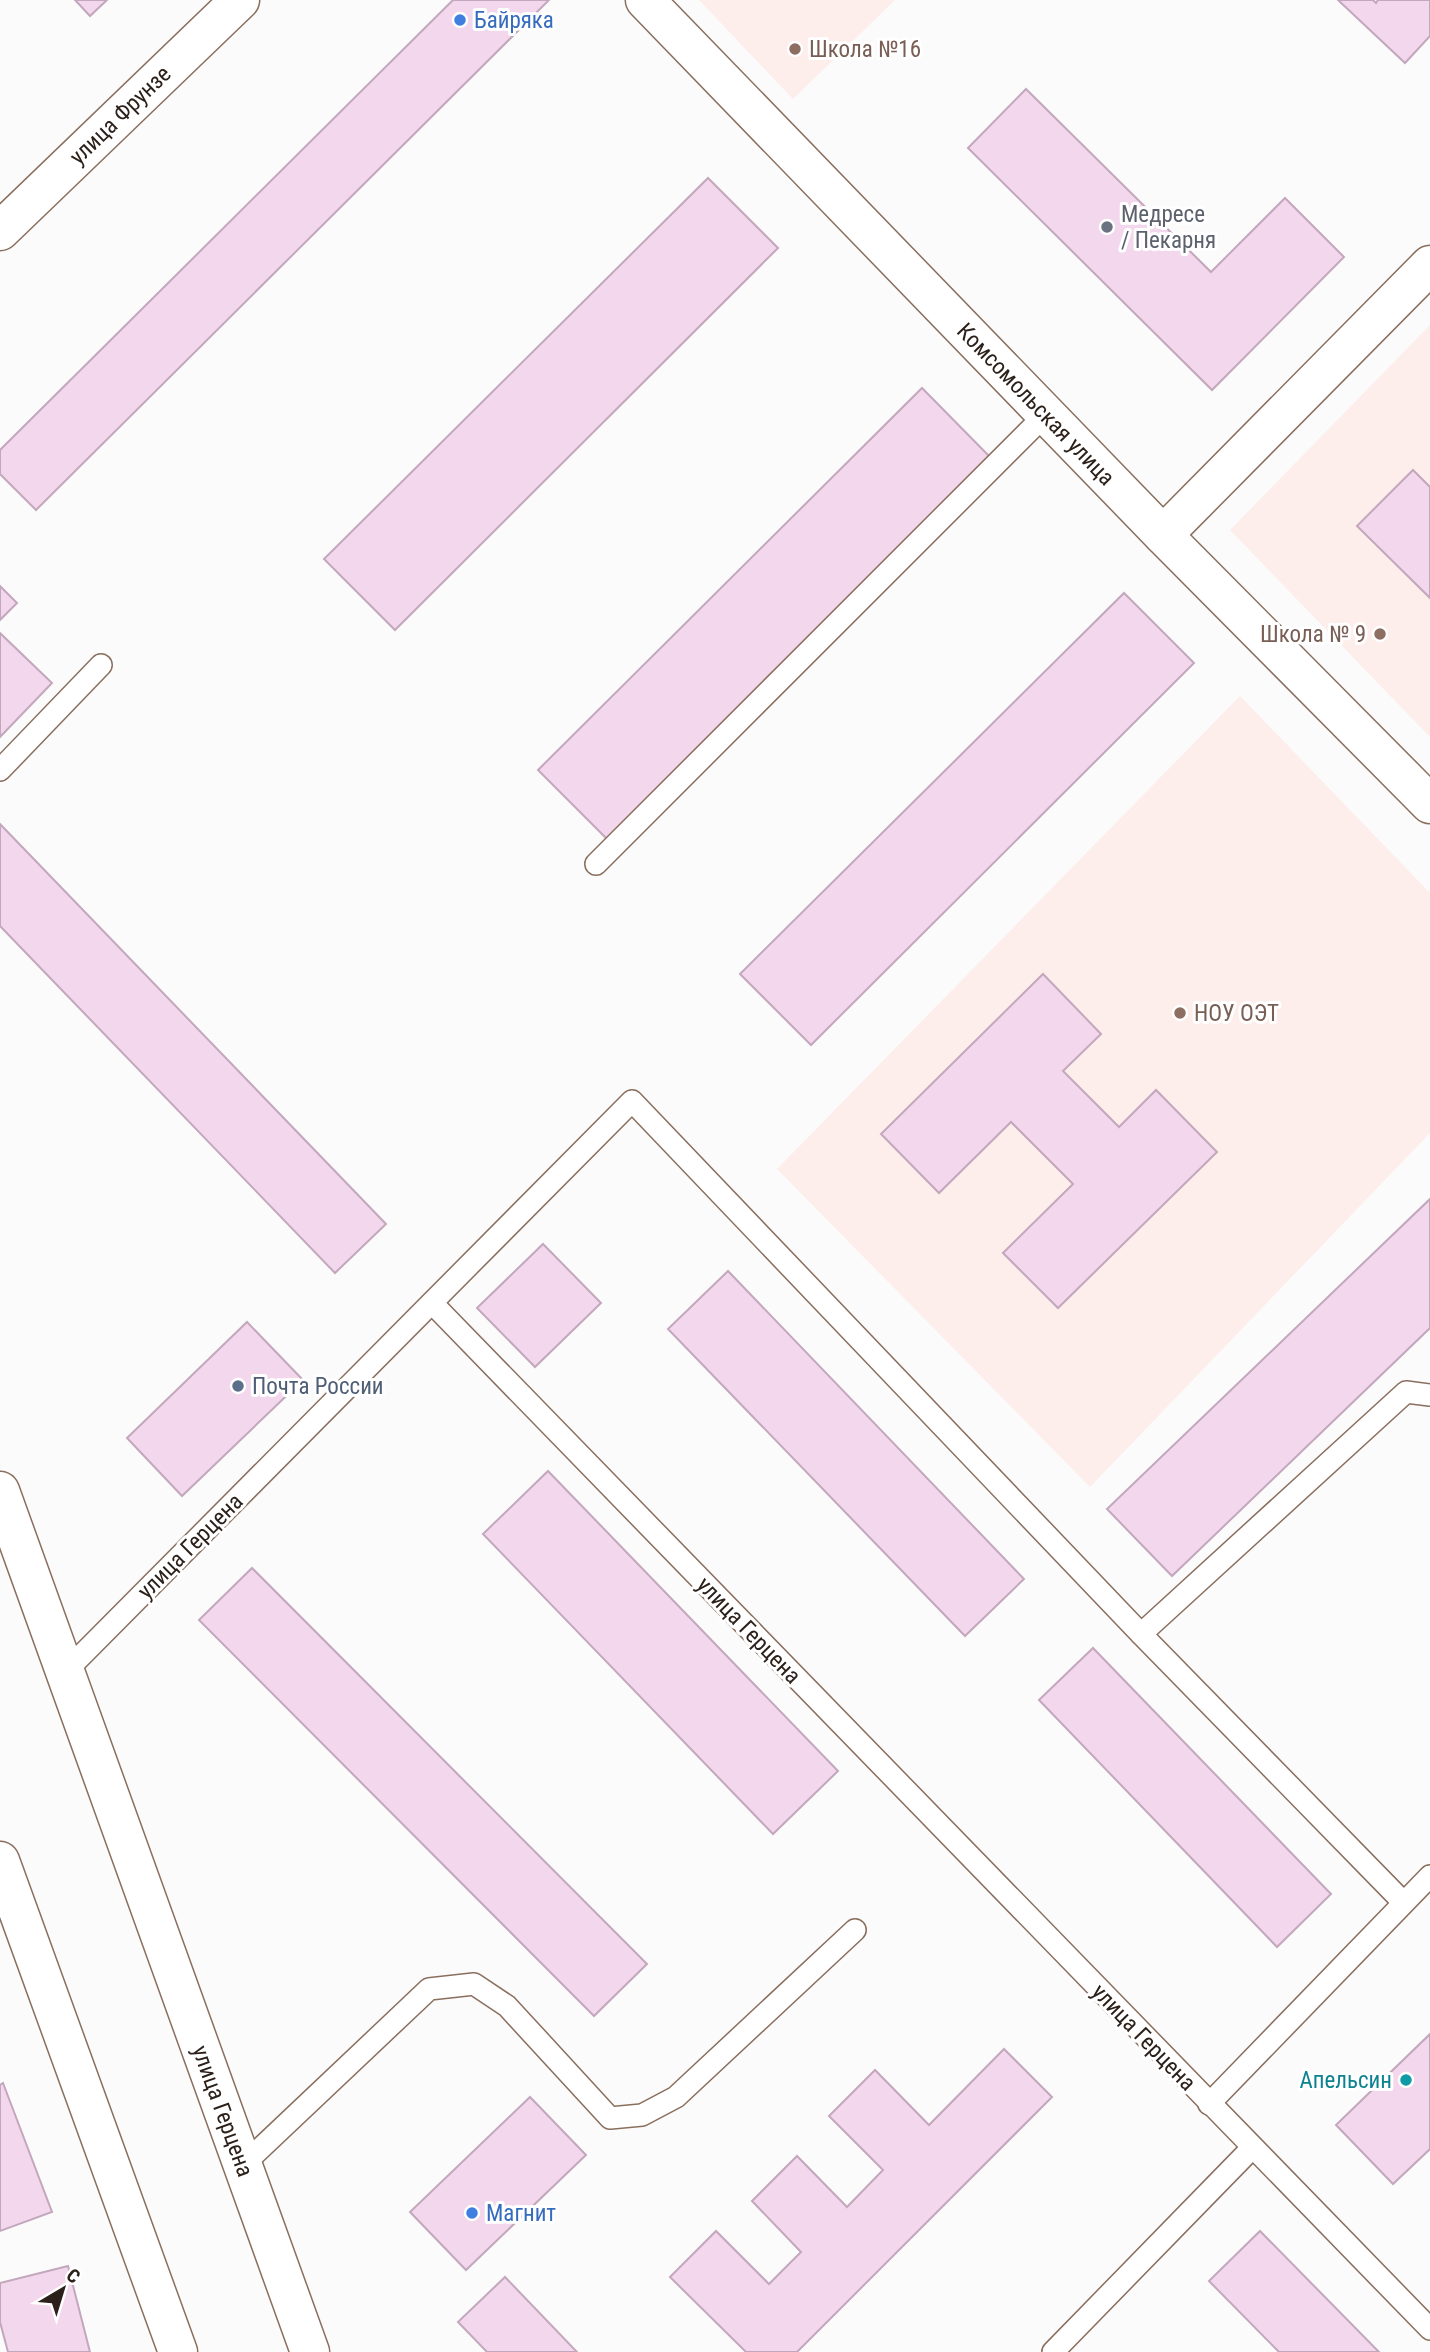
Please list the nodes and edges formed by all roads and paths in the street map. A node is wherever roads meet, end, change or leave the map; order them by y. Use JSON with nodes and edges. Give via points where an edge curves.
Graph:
{"nodes":[{"id":1,"x":240,"y":0,"type":"edge"},
{"id":2,"x":645,"y":0,"type":"edge"},
{"id":3,"x":0,"y":231,"type":"edge"},
{"id":4,"x":1430,"y":265,"type":"edge"},
{"id":5,"x":1046,"y":414,"type":"junction"},
{"id":6,"x":1163,"y":535,"type":"junction"},
{"id":7,"x":101,"y":664,"type":"dead end"},
{"id":8,"x":0,"y":770,"type":"edge"},
{"id":9,"x":1430,"y":804,"type":"edge"},
{"id":10,"x":596,"y":864,"type":"dead end"},
{"id":11,"x":432,"y":1303,"type":"junction"},
{"id":12,"x":1430,"y":1395,"type":"edge"},
{"id":13,"x":0,"y":1491,"type":"edge"},
{"id":14,"x":1141,"y":1634,"type":"junction"},
{"id":15,"x":65,"y":1672,"type":"junction"},
{"id":16,"x":0,"y":1861,"type":"edge"},
{"id":17,"x":1430,"y":1876,"type":"edge"},
{"id":18,"x":1403,"y":1902,"type":"junction"},
{"id":19,"x":855,"y":1930,"type":"dead end"},
{"id":20,"x":1209,"y":2104,"type":"junction"},
{"id":21,"x":1251,"y":2148,"type":"junction"},
{"id":22,"x":243,"y":2165,"type":"junction"},
{"id":23,"x":1430,"y":2329,"type":"edge"},
{"id":24,"x":178,"y":2352,"type":"edge"},
{"id":25,"x":310,"y":2352,"type":"edge"},
{"id":26,"x":1053,"y":2352,"type":"edge"}],
"edges":[{"from":1,"to":3,"type":"street","name":"улица Фрунзе"},
{"from":2,"to":5,"type":"street","name":"Комсомольская улица"},
{"from":4,"to":6,"type":"street"},
{"from":5,"to":6,"type":"street","name":"Комсомольская улица"},
{"from":5,"to":10,"type":"lane"},
{"from":6,"to":9,"type":"street","name":"Комсомольская улица"},
{"from":7,"to":8,"type":"lane"},
{"from":11,"to":14,"type":"lane","via":[[632,1101]]},
{"from":11,"to":15,"type":"lane","name":"улица Герцена"},
{"from":11,"to":20,"type":"lane","name":"улица Герцена"},
{"from":12,"to":14,"type":"lane","via":[[1406,1392]]},
{"from":13,"to":15,"type":"street","name":"улица Герцена"},
{"from":14,"to":18,"type":"lane"},
{"from":15,"to":22,"type":"street","name":"улица Герцена"},
{"from":16,"to":24,"type":"street"},
{"from":17,"to":18,"type":"lane"},
{"from":18,"to":20,"type":"lane"},
{"from":19,"to":22,"type":"lane","via":[[676,2097],[642,2115],[610,2118],[507,2006],[474,1984],[429,1989]]},
{"from":20,"to":21,"type":"lane","name":"улица Герцена"},
{"from":21,"to":23,"type":"lane","name":"улица Герцена"},
{"from":21,"to":26,"type":"lane"},
{"from":22,"to":25,"type":"street","name":"улица Герцена"}]}
